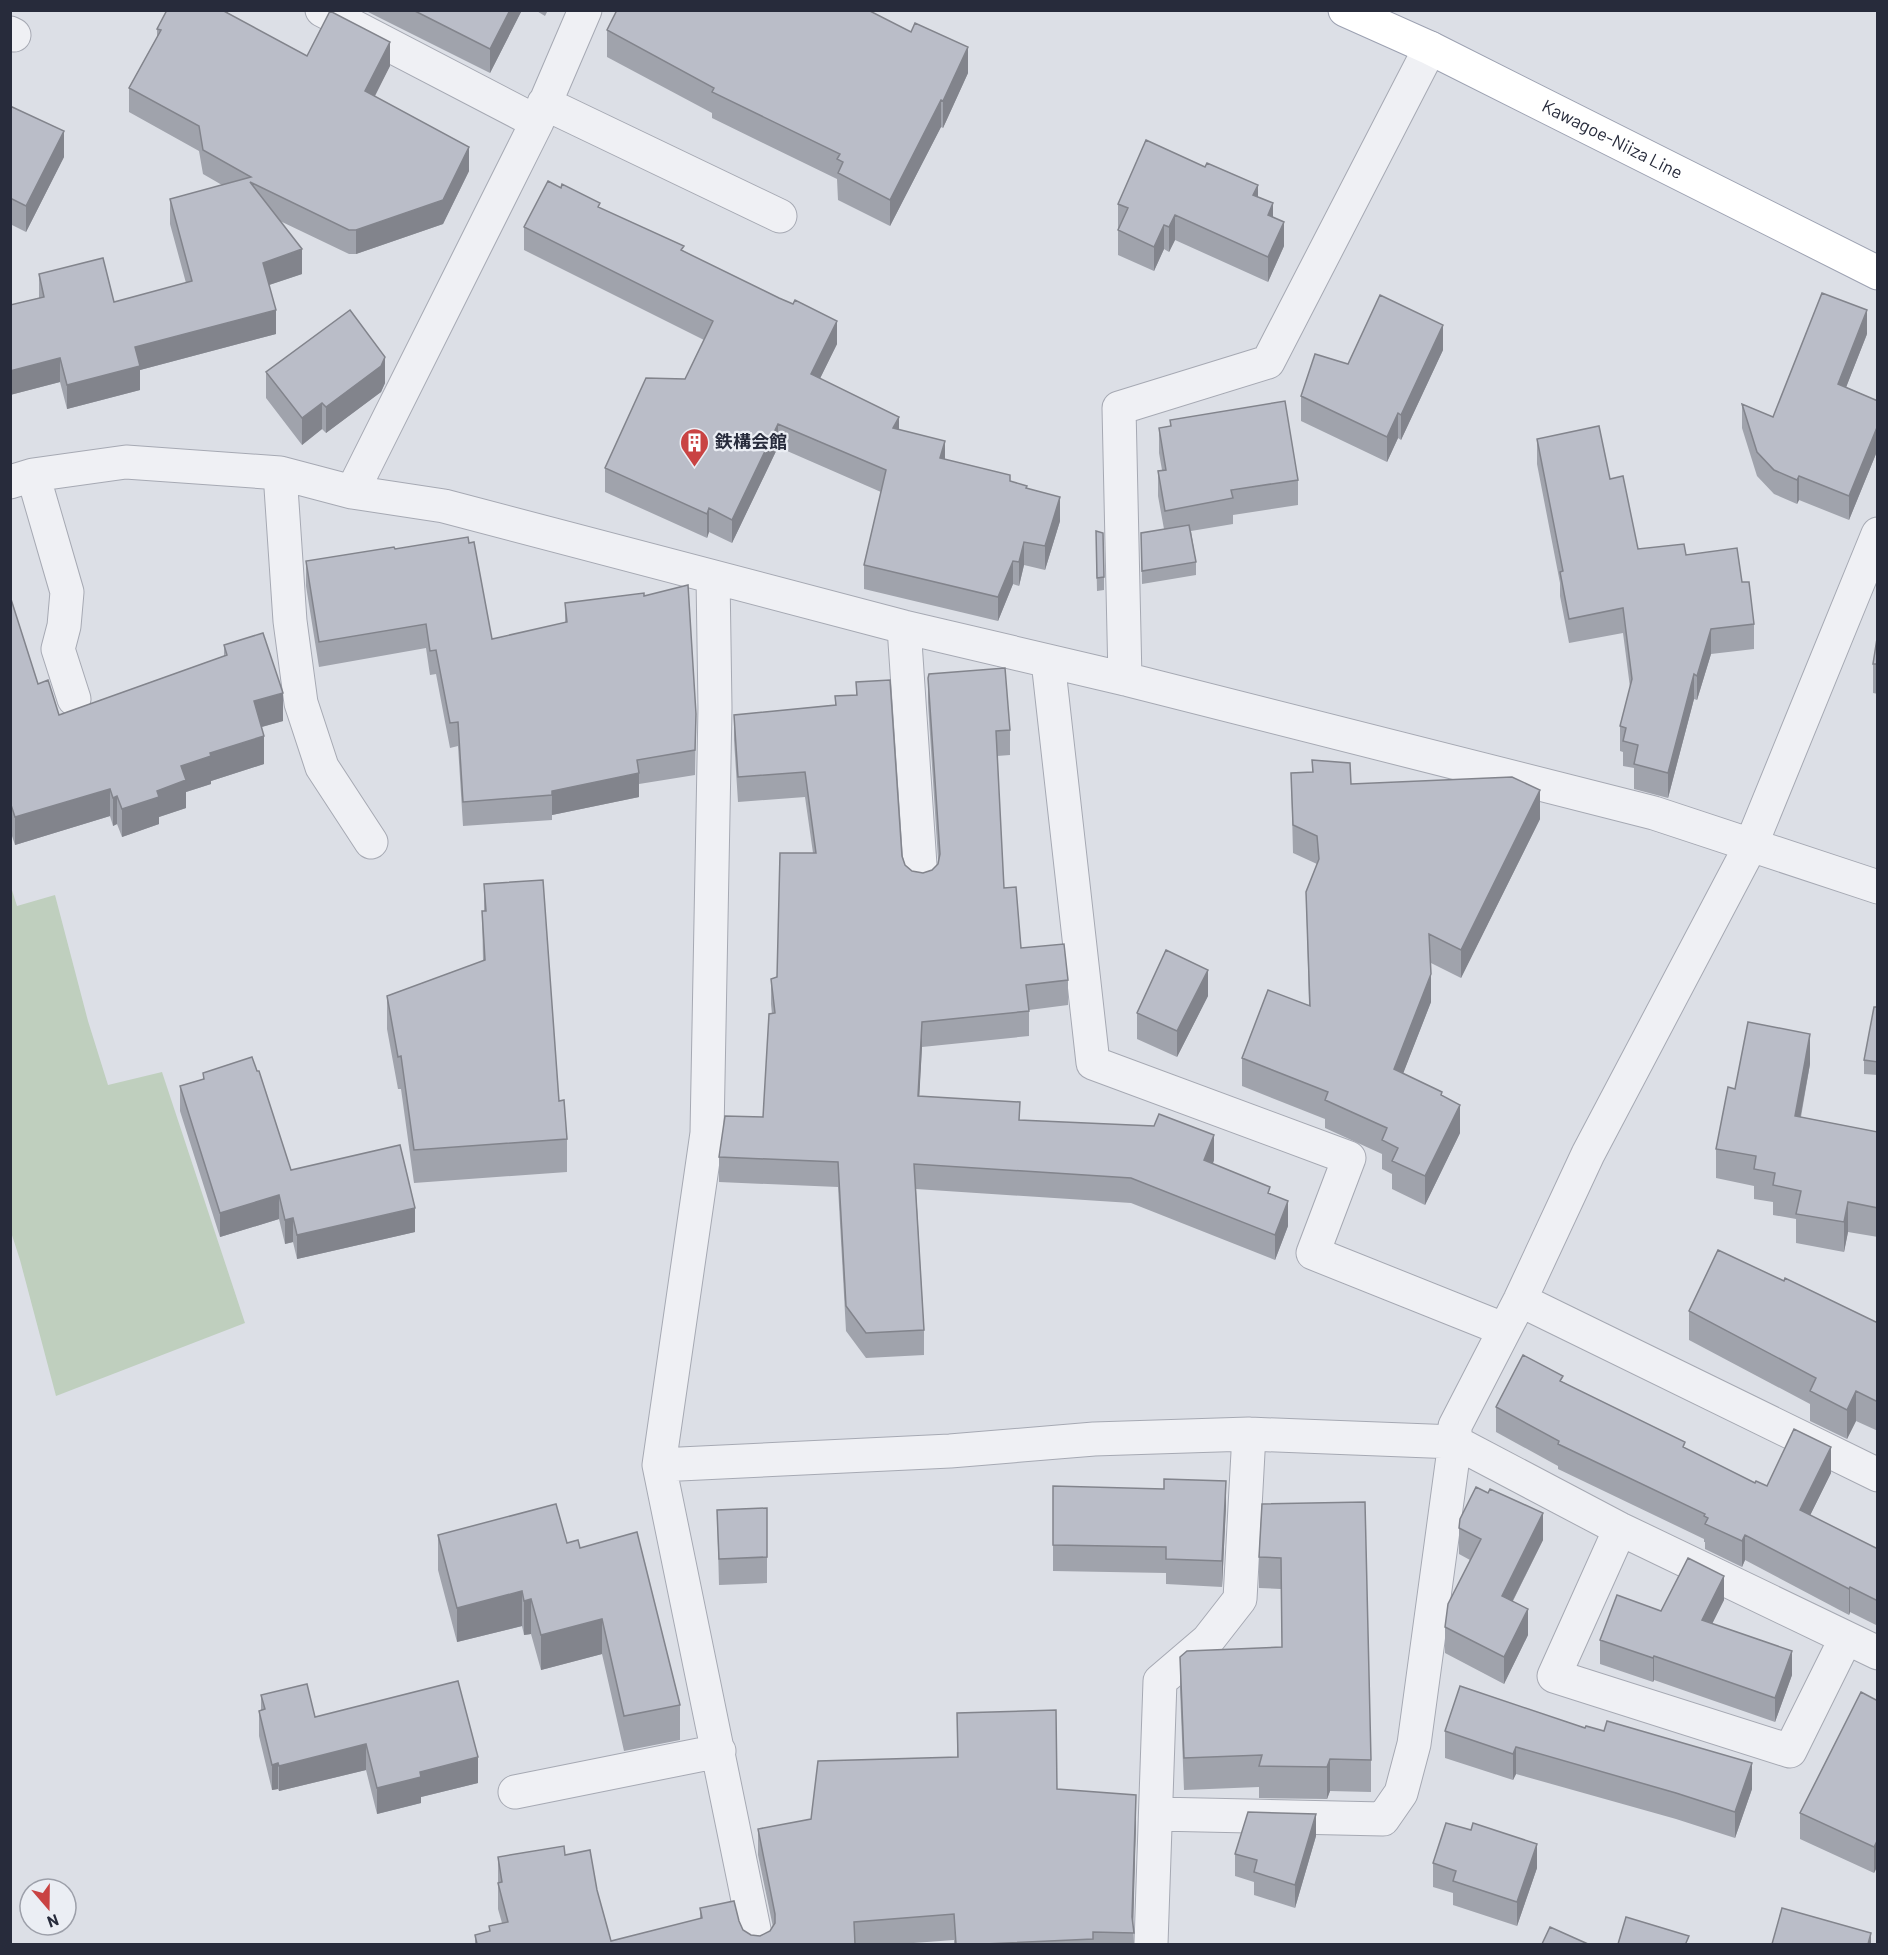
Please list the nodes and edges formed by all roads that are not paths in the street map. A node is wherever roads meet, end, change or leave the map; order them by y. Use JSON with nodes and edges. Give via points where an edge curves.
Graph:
{"nodes":[{"id":1,"x":322,"y":10,"type":"edge"},
{"id":2,"x":585,"y":10,"type":"edge"},
{"id":3,"x":1345,"y":10,"type":"edge"},
{"id":4,"x":1430,"y":48,"type":"junction"},
{"id":5,"x":540,"y":112,"type":"junction"},
{"id":6,"x":780,"y":216,"type":"dead end"},
{"id":7,"x":1878,"y":273,"type":"edge"},
{"id":8,"x":280,"y":473,"type":"junction"},
{"id":9,"x":22,"y":479,"type":"edge"},
{"id":10,"x":352,"y":492,"type":"junction"},
{"id":11,"x":1878,"y":534,"type":"edge"},
{"id":12,"x":713,"y":577,"type":"junction"},
{"id":13,"x":904,"y":627,"type":"junction"},
{"id":14,"x":1048,"y":661,"type":"junction"},
{"id":15,"x":1125,"y":680,"type":"junction"},
{"id":16,"x":74,"y":699,"type":"dead end"},
{"id":17,"x":371,"y":842,"type":"dead end"},
{"id":18,"x":1750,"y":845,"type":"junction"},
{"id":19,"x":921,"y":880,"type":"edge"},
{"id":20,"x":1878,"y":887,"type":"edge"},
{"id":21,"x":1520,"y":1300,"type":"junction"},
{"id":22,"x":1503,"y":1329,"type":"junction"},
{"id":23,"x":1249,"y":1434,"type":"junction"},
{"id":24,"x":1455,"y":1442,"type":"junction"},
{"id":25,"x":659,"y":1465,"type":"junction"},
{"id":26,"x":1878,"y":1475,"type":"edge"},
{"id":27,"x":1620,"y":1529,"type":"junction"},
{"id":28,"x":1846,"y":1638,"type":"junction"},
{"id":29,"x":1878,"y":1653,"type":"edge"},
{"id":30,"x":719,"y":1751,"type":"junction"},
{"id":31,"x":516,"y":1792,"type":"dead end"},
{"id":32,"x":1156,"y":1814,"type":"junction"},
{"id":33,"x":757,"y":1944,"type":"edge"},
{"id":34,"x":1151,"y":1944,"type":"edge"}],
"edges":[{"from":1,"to":5,"type":"street"},
{"from":2,"to":5,"type":"street"},
{"from":3,"to":4,"type":"main road","name":"Kawagoe-Niiza Line"},
{"from":4,"to":7,"type":"main road","name":"Kawagoe-Niiza Line"},
{"from":4,"to":15,"type":"street","via":[[1268,362],[1119,408]]},
{"from":5,"to":6,"type":"street"},
{"from":5,"to":10,"type":"street"},
{"from":8,"to":9,"type":"street","via":[[126,462]]},
{"from":8,"to":10,"type":"street"},
{"from":8,"to":17,"type":"street","via":[[290,621],[301,704],[322,767]]},
{"from":9,"to":16,"type":"street","via":[[67,592],[58,649]]},
{"from":10,"to":12,"type":"street","via":[[444,506]]},
{"from":11,"to":18,"type":"street"},
{"from":12,"to":13,"type":"street"},
{"from":12,"to":25,"type":"street","via":[[715,708],[707,1133]]},
{"from":13,"to":14,"type":"street"},
{"from":13,"to":19,"type":"street"},
{"from":14,"to":15,"type":"street"},
{"from":14,"to":22,"type":"street","via":[[1093,1063],[1349,1158],[1312,1253]]},
{"from":15,"to":18,"type":"street","via":[[1654,813]]},
{"from":18,"to":20,"type":"street"},
{"from":18,"to":21,"type":"street","via":[[1588,1154]]},
{"from":21,"to":22,"type":"street"},
{"from":21,"to":26,"type":"street"},
{"from":22,"to":24,"type":"street","via":[[1455,1426]]},
{"from":23,"to":24,"type":"street"},
{"from":23,"to":25,"type":"street","via":[[1094,1438],[950,1451]]},
{"from":23,"to":32,"type":"street","via":[[1240,1599],[1208,1640],[1160,1681]]},
{"from":24,"to":27,"type":"street"},
{"from":24,"to":32,"type":"street","via":[[1414,1744],[1401,1793],[1383,1819]]},
{"from":25,"to":30,"type":"street"},
{"from":27,"to":28,"type":"street"},
{"from":27,"to":28,"type":"street","via":[[1554,1676],[1790,1750]]},
{"from":28,"to":29,"type":"street"},
{"from":30,"to":31,"type":"street"},
{"from":30,"to":33,"type":"street"},
{"from":32,"to":34,"type":"street"}]}
